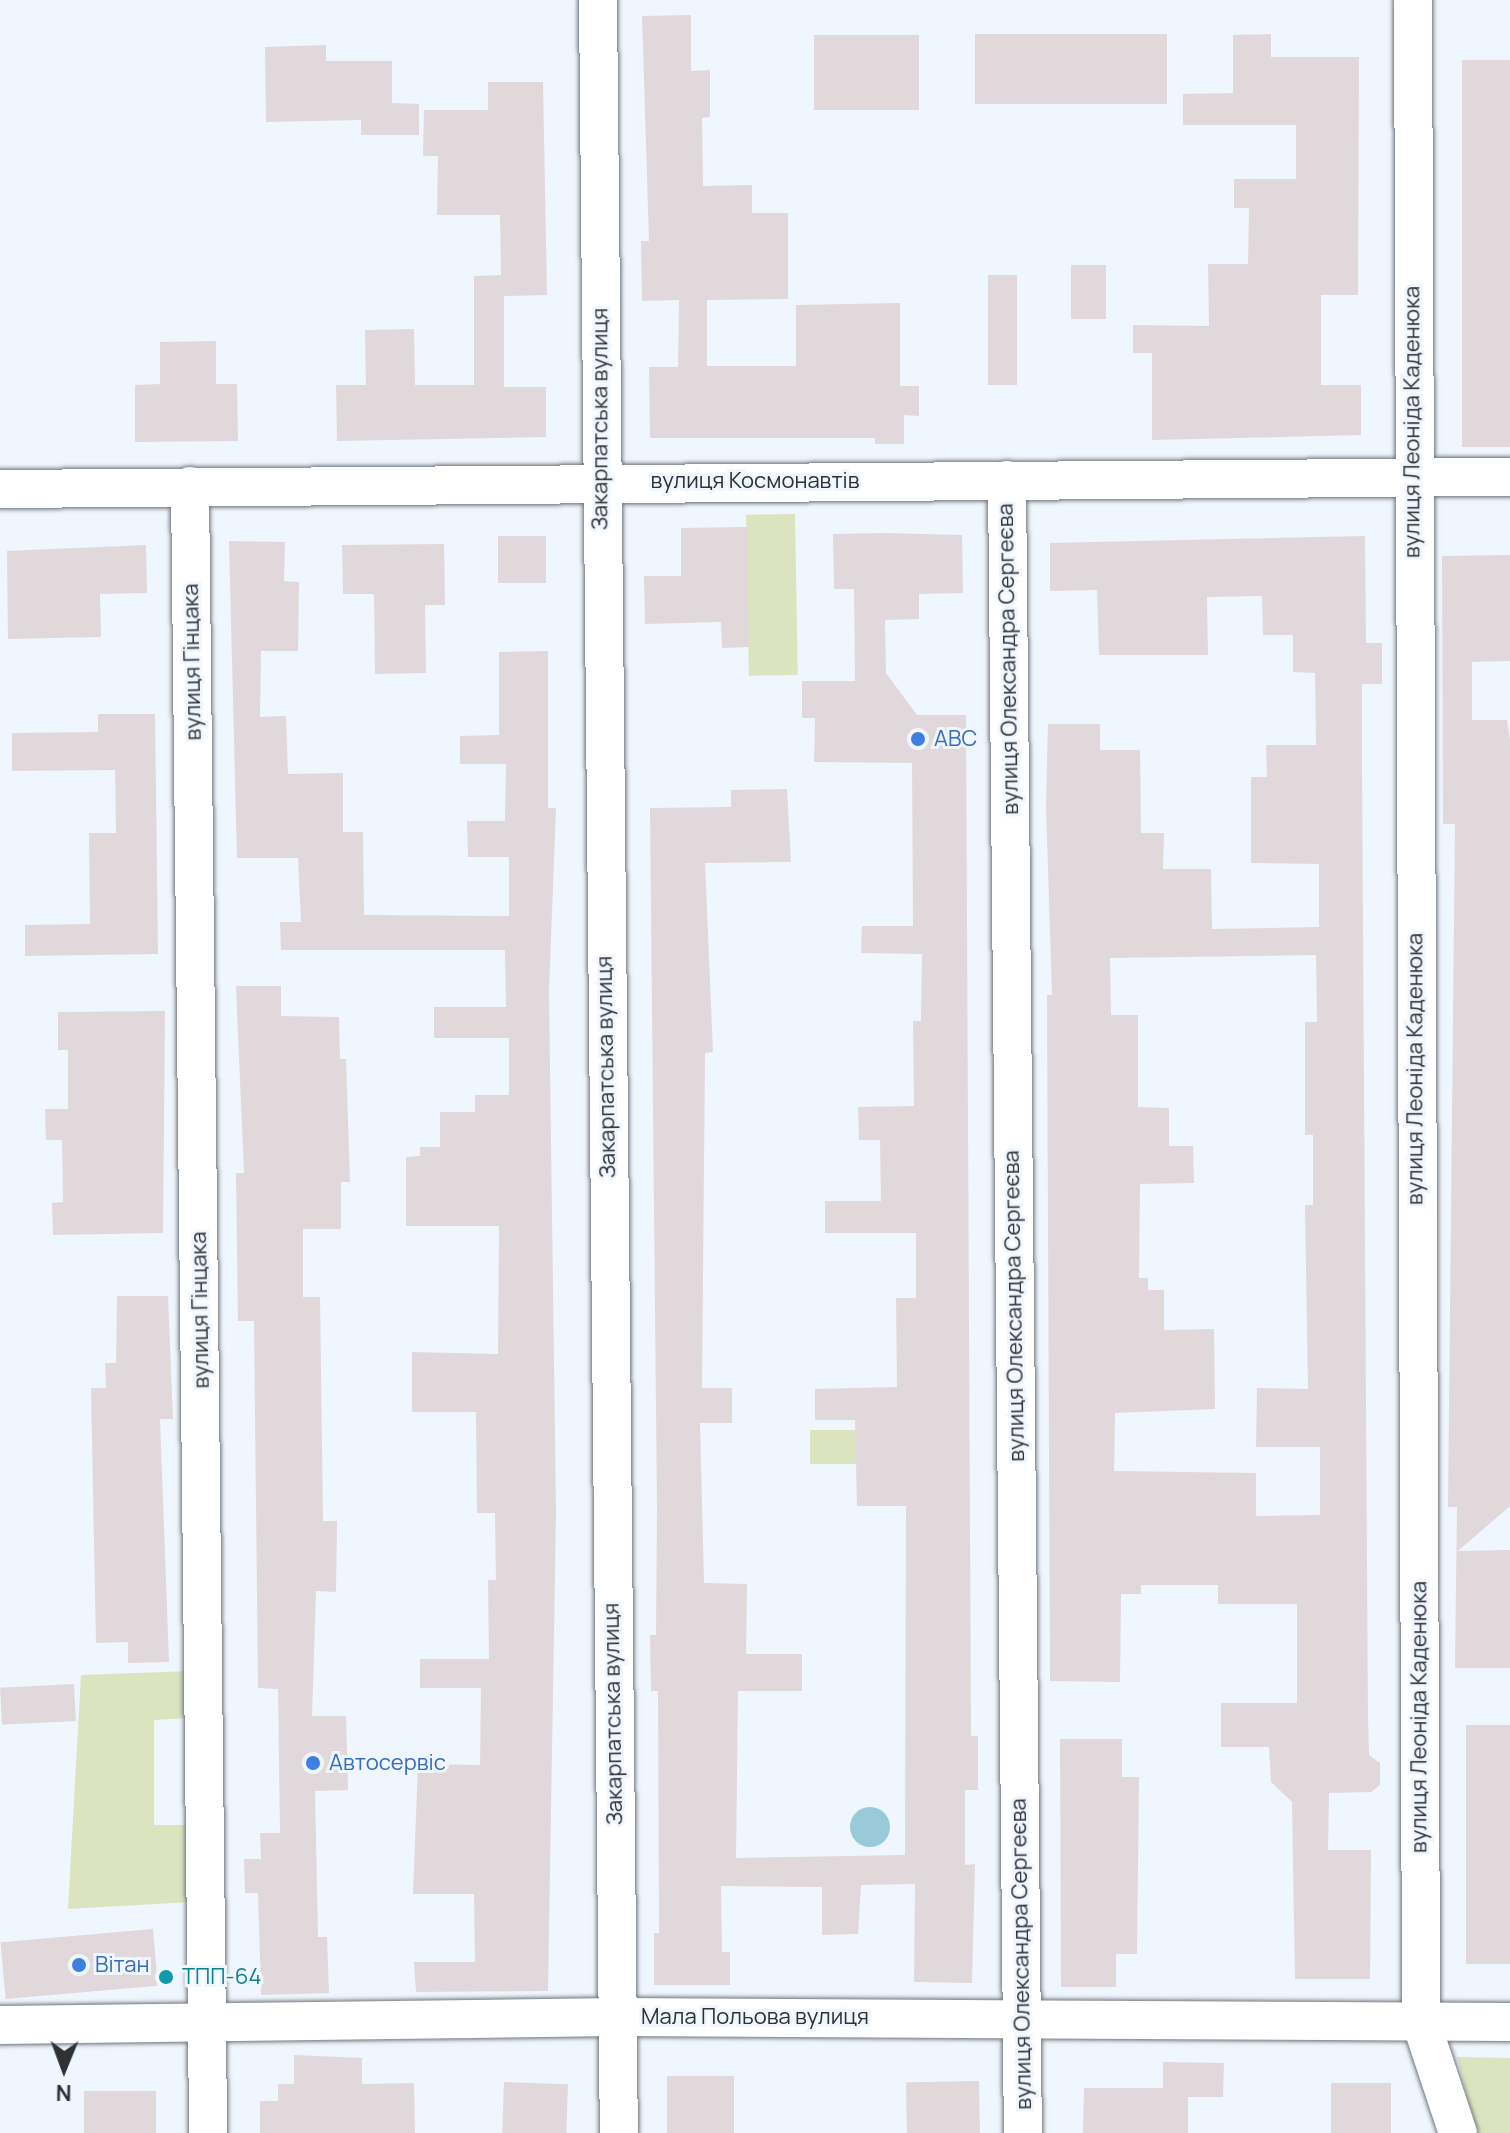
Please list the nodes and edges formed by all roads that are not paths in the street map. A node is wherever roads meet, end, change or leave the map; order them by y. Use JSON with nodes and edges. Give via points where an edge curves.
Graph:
{"nodes":[{"id":1,"x":598,"y":0,"type":"edge"},
{"id":2,"x":1413,"y":0,"type":"edge"},
{"id":3,"x":1411,"y":477,"type":"junction"},
{"id":4,"x":1510,"y":477,"type":"edge"},
{"id":5,"x":1007,"y":480,"type":"junction"},
{"id":6,"x":600,"y":482,"type":"junction"},
{"id":7,"x":190,"y":486,"type":"junction"},
{"id":8,"x":0,"y":489,"type":"edge"},
{"id":9,"x":617,"y":2017,"type":"junction"},
{"id":10,"x":1021,"y":2018,"type":"junction"},
{"id":11,"x":206,"y":2022,"type":"junction"},
{"id":12,"x":1421,"y":2022,"type":"junction"},
{"id":13,"x":1510,"y":2022,"type":"edge"},
{"id":14,"x":0,"y":2025,"type":"edge"},
{"id":15,"x":208,"y":2133,"type":"edge"},
{"id":16,"x":619,"y":2133,"type":"edge"},
{"id":17,"x":1023,"y":2133,"type":"edge"},
{"id":18,"x":1458,"y":2133,"type":"edge"}],
"edges":[{"from":1,"to":6,"type":"street","name":"Закарпатська вулиця"},
{"from":2,"to":3,"type":"street","name":"вулиця Леоніда Каденюка"},
{"from":3,"to":4,"type":"street","name":"вулиця Космонавтів"},
{"from":3,"to":5,"type":"street","name":"вулиця Космонавтів"},
{"from":3,"to":12,"type":"street","name":"вулиця Леоніда Каденюка"},
{"from":5,"to":6,"type":"street","name":"вулиця Космонавтів"},
{"from":5,"to":10,"type":"street","name":"вулиця Олександра Сергеєва"},
{"from":6,"to":7,"type":"street","name":"вулиця Космонавтів"},
{"from":6,"to":9,"type":"street","name":"Закарпатська вулиця"},
{"from":7,"to":8,"type":"street","name":"вулиця Космонавтів"},
{"from":7,"to":11,"type":"street","name":"вулиця Гінцака"},
{"from":9,"to":10,"type":"street","name":"Мала Польова вулиця"},
{"from":9,"to":11,"type":"street","name":"Мала Польова вулиця"},
{"from":9,"to":16,"type":"street","name":"Закарпатська вулиця"},
{"from":10,"to":12,"type":"street","name":"Мала Польова вулиця"},
{"from":10,"to":17,"type":"street","name":"вулиця Олександра Сергеєва"},
{"from":11,"to":14,"type":"street","name":"Мала Польова вулиця"},
{"from":11,"to":15,"type":"street","name":"вулиця Гінцака"},
{"from":12,"to":13,"type":"street","name":"Мала Польова вулиця"},
{"from":12,"to":18,"type":"street","name":"вулиця Леоніда Каденюка"}]}
